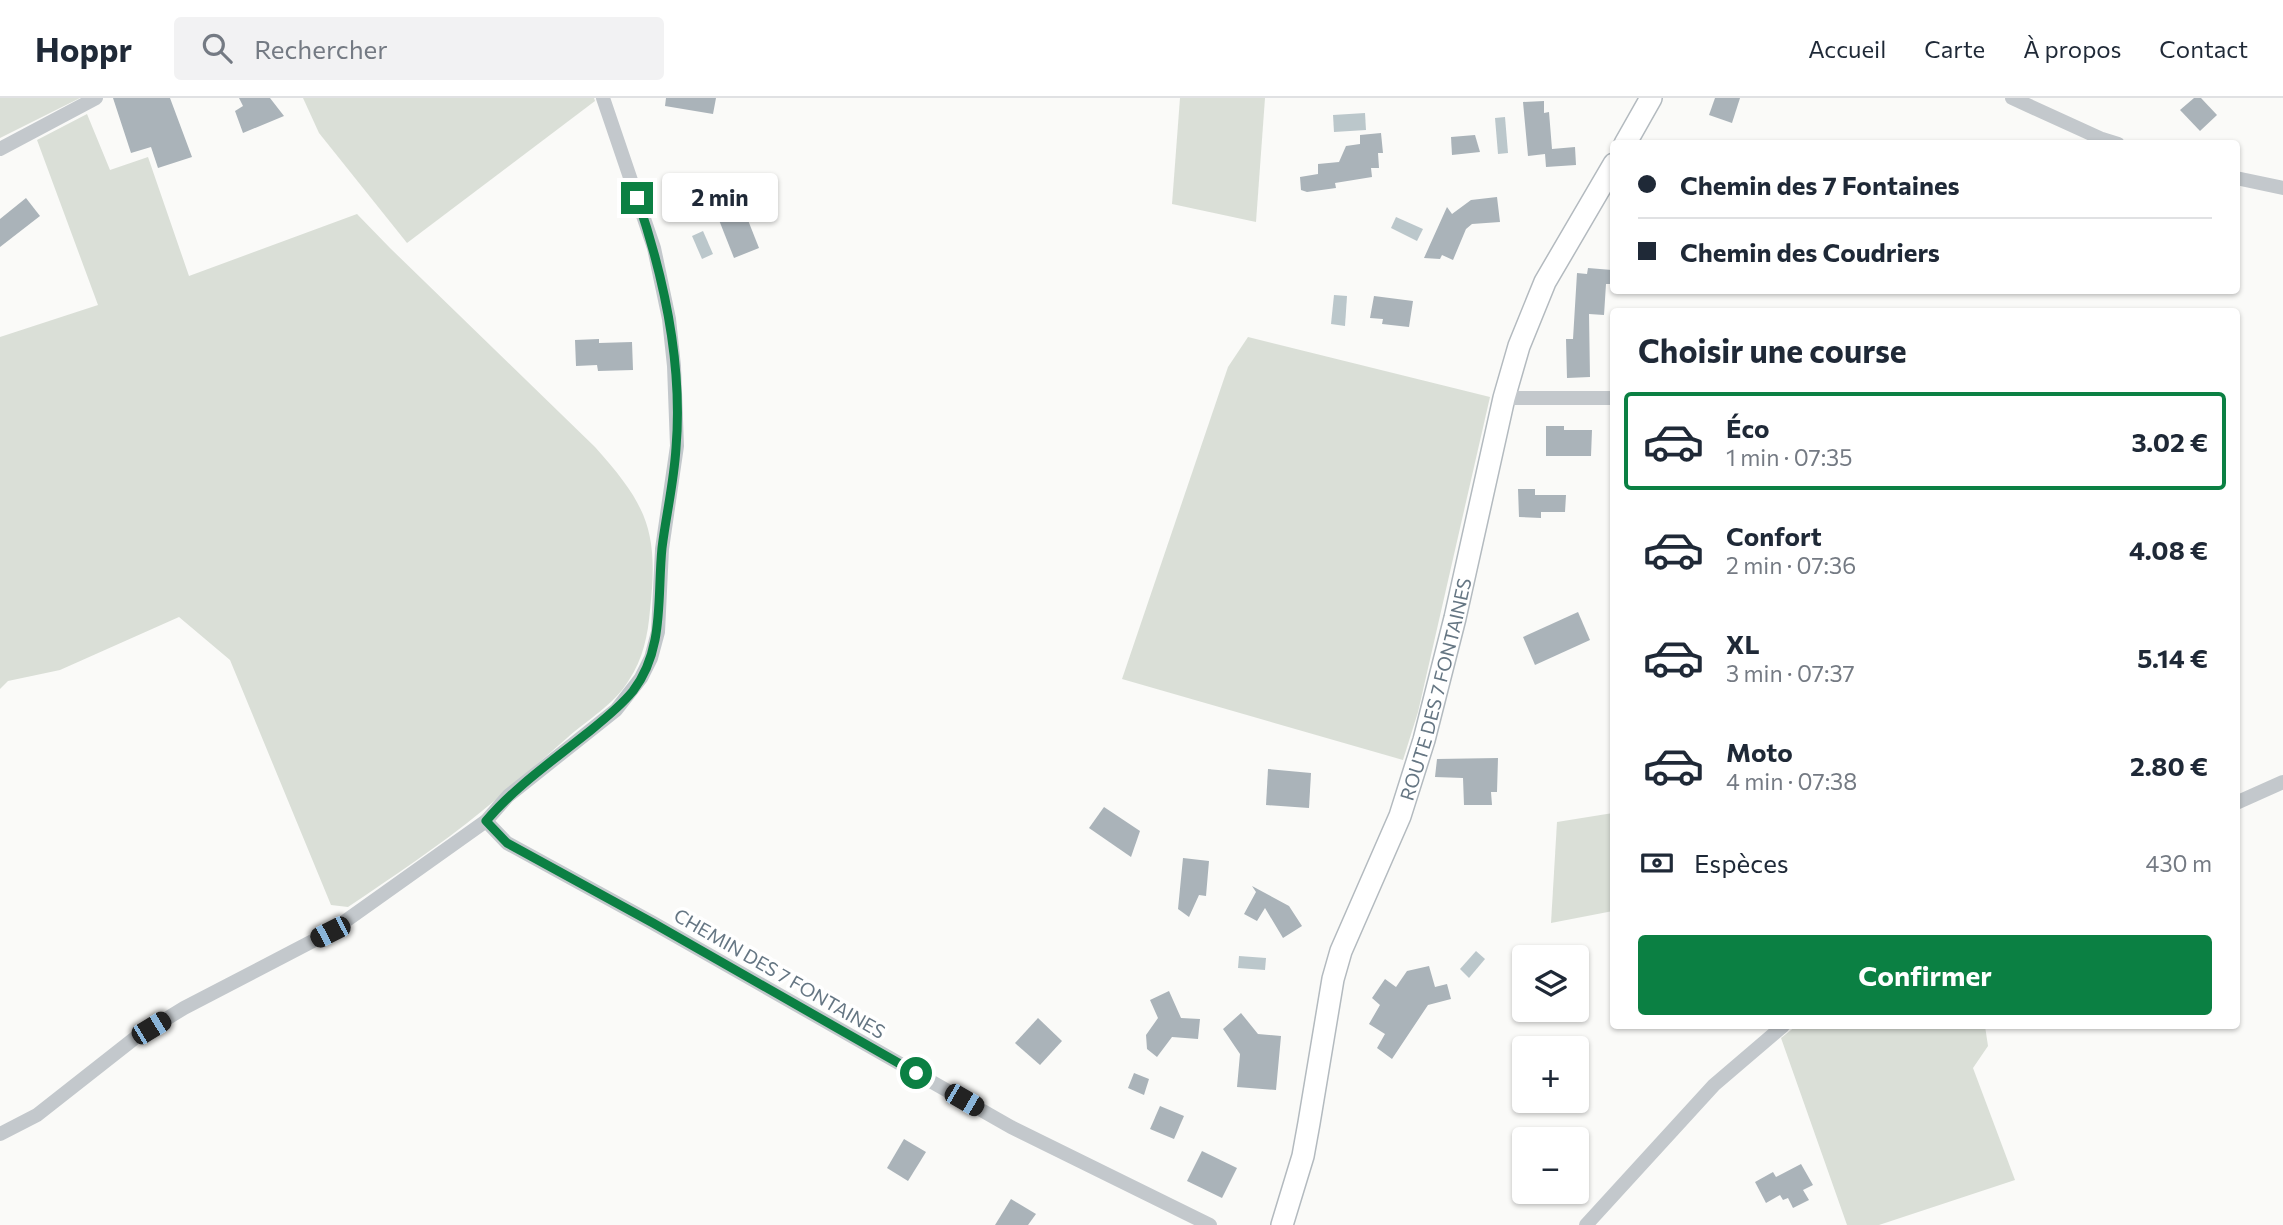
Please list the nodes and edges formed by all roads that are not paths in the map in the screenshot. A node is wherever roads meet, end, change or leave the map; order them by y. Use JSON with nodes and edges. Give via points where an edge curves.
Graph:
{"nodes":[{"id":1,"x":96,"y":98,"type":"edge"},
{"id":2,"x":603,"y":98,"type":"edge"},
{"id":3,"x":1651,"y":98,"type":"edge"},
{"id":4,"x":2012,"y":98,"type":"edge"},
{"id":5,"x":1627,"y":140,"type":"edge"},
{"id":6,"x":2105,"y":140,"type":"edge"},
{"id":7,"x":0,"y":149,"type":"edge"},
{"id":8,"x":1610,"y":171,"type":"edge"},
{"id":9,"x":2240,"y":179,"type":"edge"},
{"id":10,"x":2283,"y":188,"type":"edge"},
{"id":11,"x":1504,"y":398,"type":"junction"},
{"id":12,"x":1610,"y":398,"type":"edge"},
{"id":13,"x":2283,"y":782,"type":"edge"},
{"id":14,"x":2240,"y":801,"type":"edge"},
{"id":15,"x":486,"y":821,"type":"junction"},
{"id":16,"x":1779,"y":1029,"type":"edge"},
{"id":17,"x":0,"y":1134,"type":"edge"},
{"id":18,"x":1210,"y":1225,"type":"edge"},
{"id":19,"x":1282,"y":1225,"type":"edge"},
{"id":20,"x":1586,"y":1225,"type":"edge"}],
"edges":[{"from":1,"to":7,"type":"street"},
{"from":2,"to":15,"type":"street","via":[[654,248],[674,366],[677,446],[662,549],[658,632],[651,658],[633,691],[508,796]]},
{"from":3,"to":5,"type":"street"},
{"from":4,"to":6,"type":"street"},
{"from":8,"to":11,"type":"street","name":"ROUTE DES 7 FONTAINES","via":[[1545,282]]},
{"from":9,"to":10,"type":"street"},
{"from":11,"to":12,"type":"street"},
{"from":11,"to":19,"type":"street","name":"ROUTE DES 7 FONTAINES","via":[[1424,740],[1400,816],[1333,979],[1303,1156]]},
{"from":13,"to":14,"type":"street"},
{"from":15,"to":17,"type":"street","via":[[330,932],[184,1008],[135,1038],[37,1115]]},
{"from":15,"to":18,"type":"street","name":"CHEMIN DES 7 FONTAINES","via":[[507,843],[1011,1127]]},
{"from":16,"to":20,"type":"street","via":[[1714,1085]]}]}
